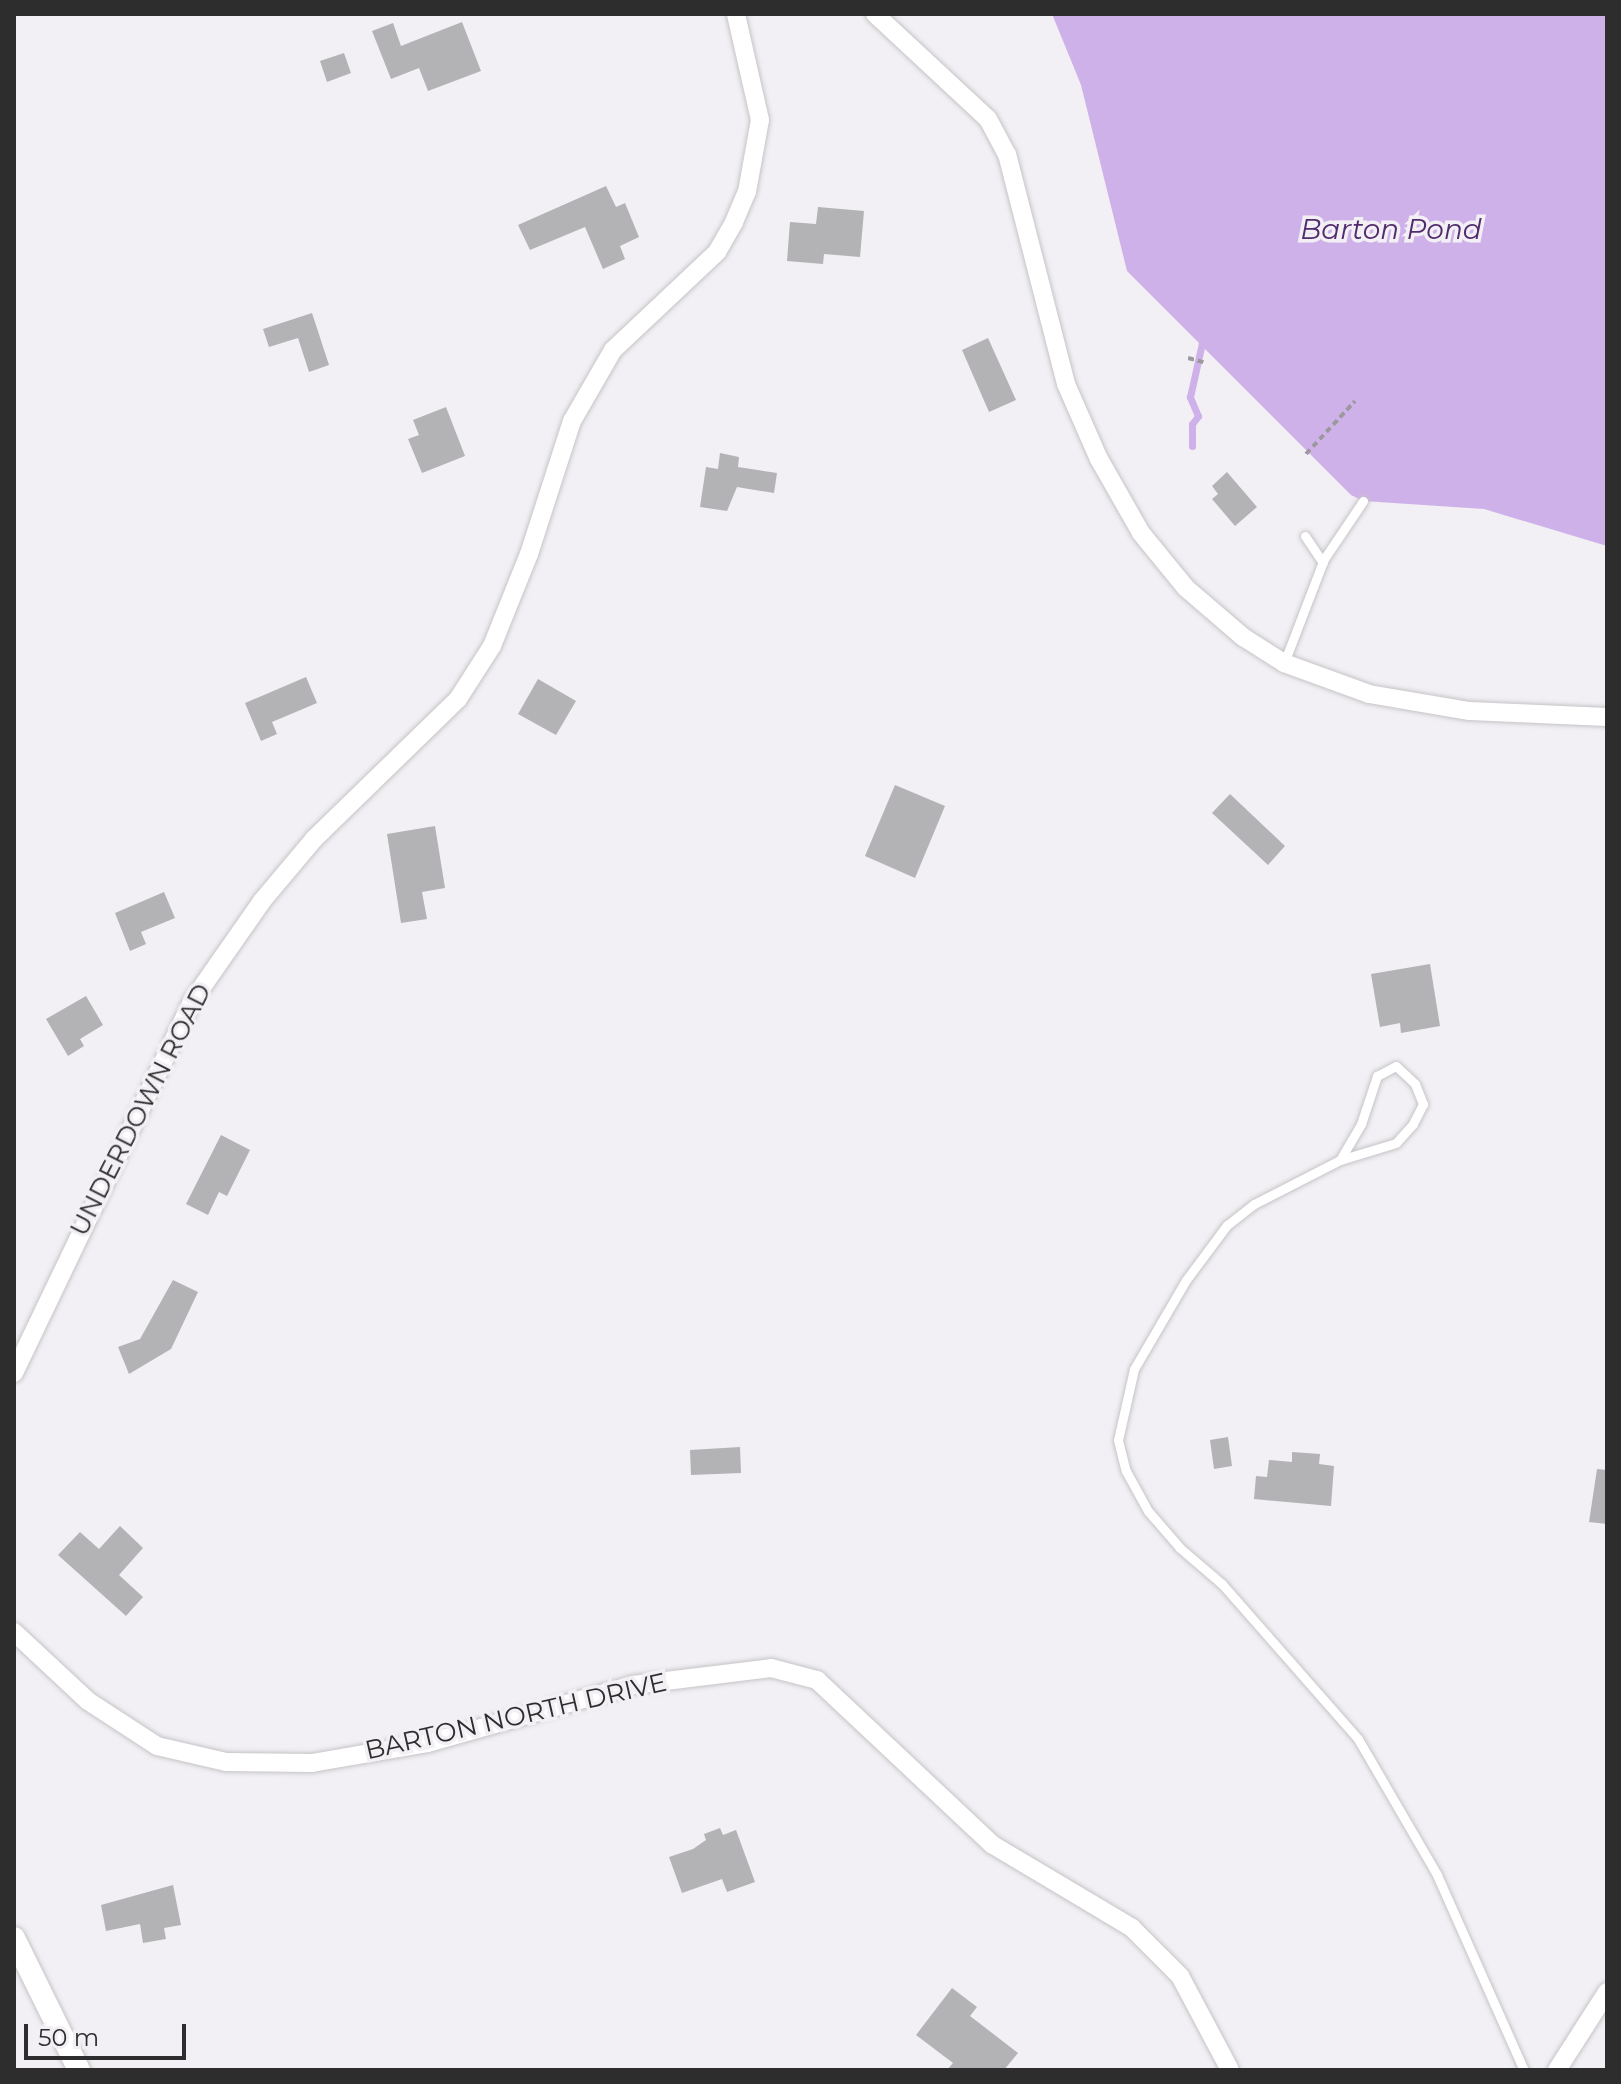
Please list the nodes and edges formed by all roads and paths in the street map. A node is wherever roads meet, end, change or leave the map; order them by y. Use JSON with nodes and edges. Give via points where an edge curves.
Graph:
{"nodes":[{"id":1,"x":736,"y":14,"type":"edge"},
{"id":2,"x":875,"y":14,"type":"edge"},
{"id":3,"x":1188,"y":358,"type":"dead end"},
{"id":4,"x":1203,"y":362,"type":"dead end"},
{"id":5,"x":1355,"y":401,"type":"dead end"},
{"id":6,"x":1306,"y":454,"type":"dead end"},
{"id":7,"x":1363,"y":501,"type":"dead end"},
{"id":8,"x":1305,"y":536,"type":"dead end"},
{"id":9,"x":1323,"y":563,"type":"junction"},
{"id":10,"x":1284,"y":663,"type":"junction"},
{"id":11,"x":1607,"y":717,"type":"edge"},
{"id":12,"x":1340,"y":1160,"type":"junction"},
{"id":13,"x":14,"y":1373,"type":"edge"},
{"id":14,"x":14,"y":1632,"type":"edge"},
{"id":15,"x":14,"y":1938,"type":"edge"},
{"id":16,"x":19,"y":1962,"type":"edge"},
{"id":17,"x":1607,"y":1992,"type":"edge"},
{"id":18,"x":79,"y":2070,"type":"edge"},
{"id":19,"x":1230,"y":2070,"type":"edge"},
{"id":20,"x":1524,"y":2070,"type":"edge"},
{"id":21,"x":1557,"y":2070,"type":"edge"}],
"edges":[{"from":1,"to":13,"type":"street","name":"UNDERDOWN ROAD","via":[[760,120],[747,192],[734,222],[717,252],[613,350],[572,421],[529,554],[492,646],[458,699],[314,839],[262,901],[193,1000]]},
{"from":2,"to":10,"type":"street","via":[[988,119],[1007,154],[1066,384],[1099,459],[1141,533],[1186,588],[1243,637]]},
{"from":3,"to":4,"type":"path"},
{"from":5,"to":6,"type":"path"},
{"from":7,"to":9,"type":"lane"},
{"from":8,"to":9,"type":"lane"},
{"from":9,"to":10,"type":"lane"},
{"from":10,"to":11,"type":"street","via":[[1369,694],[1470,711]]},
{"from":12,"to":12,"type":"lane","via":[[1396,1143],[1413,1124],[1423,1104],[1415,1084],[1396,1066],[1377,1076],[1361,1124]]},
{"from":12,"to":20,"type":"lane","via":[[1254,1204],[1227,1225],[1186,1280],[1134,1369],[1118,1440],[1126,1471],[1148,1511],[1222,1584],[1358,1739],[1437,1875]]},
{"from":14,"to":19,"type":"street","name":"BARTON NORTH DRIVE","via":[[88,1701],[157,1746],[226,1762],[312,1763],[428,1743],[633,1685],[771,1668],[817,1680],[993,1845],[1132,1928],[1180,1976]]},
{"from":15,"to":16,"type":"street"},
{"from":16,"to":18,"type":"street"},
{"from":17,"to":21,"type":"street"}]}
